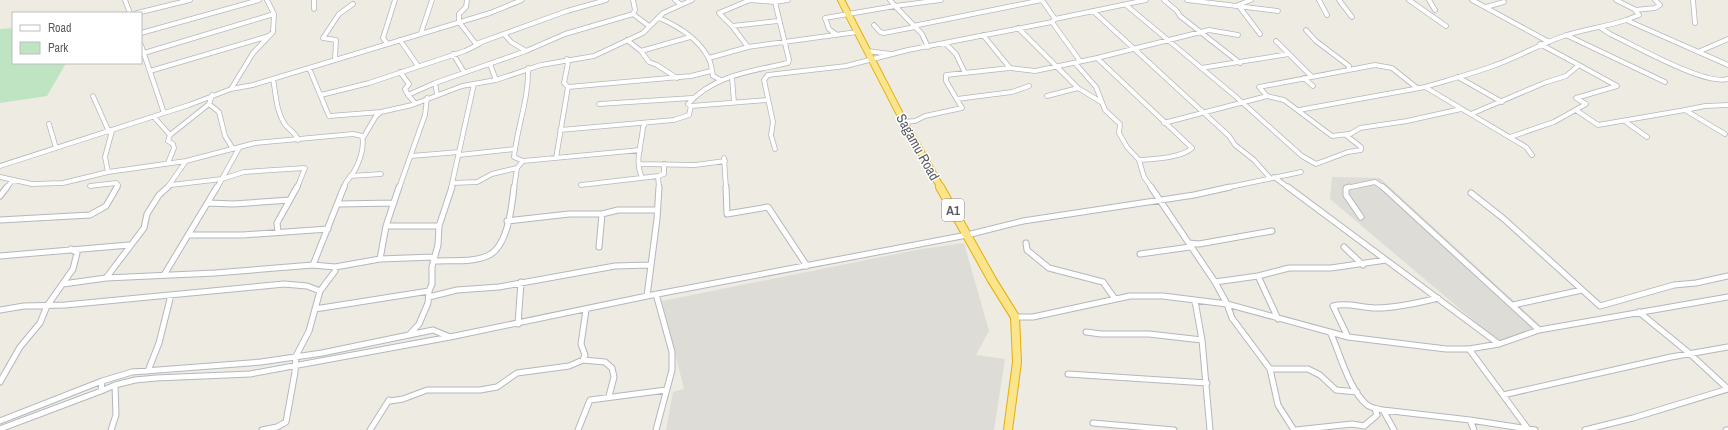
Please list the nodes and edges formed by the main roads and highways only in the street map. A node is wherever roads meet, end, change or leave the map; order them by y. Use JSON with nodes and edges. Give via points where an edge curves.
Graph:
{"nodes":[{"id":1,"x":841,"y":0,"type":"edge"},
{"id":2,"x":1008,"y":430,"type":"edge"}],
"edges":[{"from":1,"to":2,"type":"highway","name":"Sagamu Road","number":"A1","via":[[904,122],[1015,317],[1017,362]]}]}
